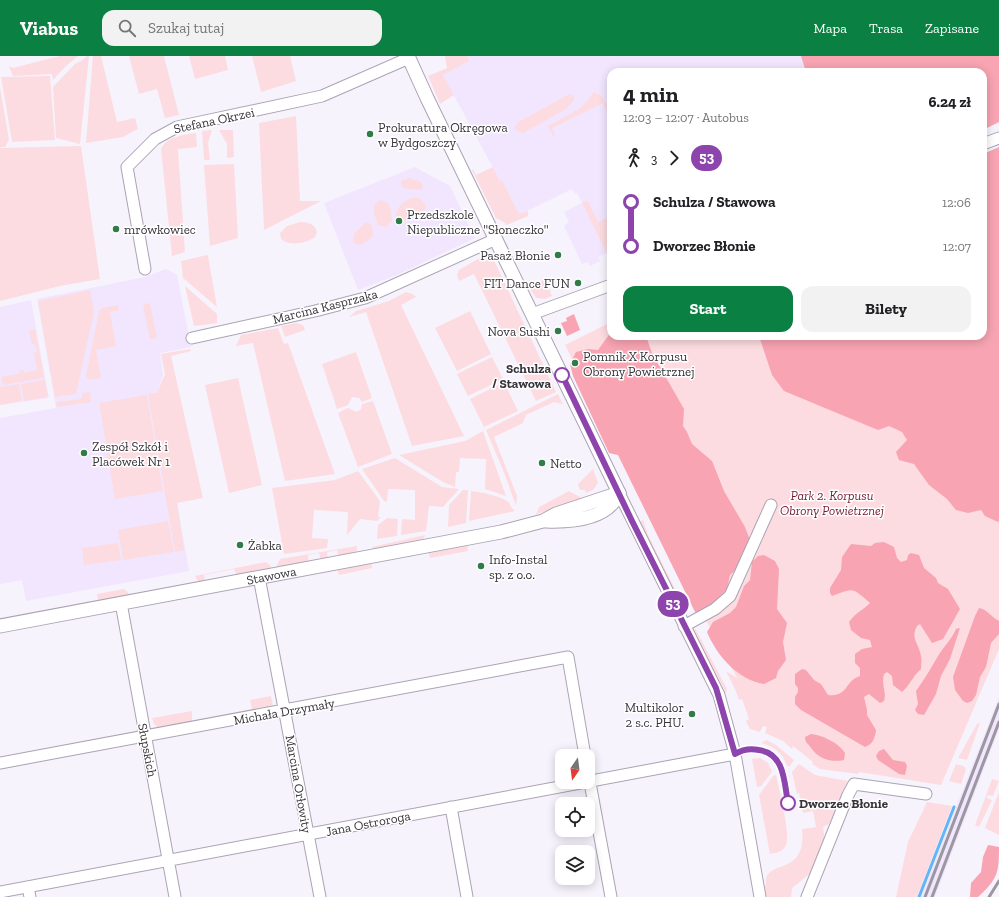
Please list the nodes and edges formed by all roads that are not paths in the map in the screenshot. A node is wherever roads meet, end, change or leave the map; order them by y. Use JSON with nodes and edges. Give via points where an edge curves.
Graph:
{"nodes":[{"id":1,"x":409,"y":57,"type":"edge"},
{"id":2,"x":999,"y":138,"type":"edge"},
{"id":3,"x":987,"y":142,"type":"edge"},
{"id":4,"x":496,"y":239,"type":"junction"},
{"id":5,"x":144,"y":269,"type":"dead end"},
{"id":6,"x":607,"y":287,"type":"edge"},
{"id":7,"x":532,"y":314,"type":"junction"},
{"id":8,"x":192,"y":338,"type":"dead end"},
{"id":9,"x":619,"y":493,"type":"junction"},
{"id":10,"x":771,"y":505,"type":"dead end"},
{"id":11,"x":259,"y":577,"type":"junction"},
{"id":12,"x":121,"y":603,"type":"junction"},
{"id":13,"x":0,"y":626,"type":"edge"},
{"id":14,"x":684,"y":626,"type":"junction"},
{"id":15,"x":286,"y":711,"type":"junction"},
{"id":16,"x":145,"y":735,"type":"junction"},
{"id":17,"x":584,"y":749,"type":"edge"},
{"id":18,"x":735,"y":754,"type":"junction"},
{"id":19,"x":0,"y":763,"type":"edge"},
{"id":20,"x":595,"y":776,"type":"edge"},
{"id":21,"x":555,"y":784,"type":"edge"},
{"id":22,"x":591,"y":789,"type":"edge"},
{"id":23,"x":926,"y":794,"type":"dead end"},
{"id":24,"x":451,"y":807,"type":"junction"},
{"id":25,"x":309,"y":834,"type":"junction"},
{"id":26,"x":168,"y":860,"type":"junction"},
{"id":27,"x":0,"y":892,"type":"edge"},
{"id":28,"x":29,"y":892,"type":"edge"},
{"id":29,"x":175,"y":897,"type":"edge"},
{"id":30,"x":320,"y":897,"type":"edge"},
{"id":31,"x":467,"y":897,"type":"edge"},
{"id":32,"x":611,"y":897,"type":"edge"},
{"id":33,"x":760,"y":897,"type":"edge"},
{"id":34,"x":807,"y":897,"type":"edge"}],
"edges":[{"from":1,"to":4,"type":"street"},
{"from":1,"to":5,"type":"street","name":"Stefana Okrzei","via":[[322,96],[199,121],[172,129],[155,139],[127,167]]},
{"from":2,"to":3,"type":"street"},
{"from":4,"to":7,"type":"street"},
{"from":4,"to":8,"type":"street","name":"Marcina Kasprzaka","via":[[365,298]]},
{"from":6,"to":7,"type":"street"},
{"from":7,"to":9,"type":"street"},
{"from":9,"to":11,"type":"street","name":"Stawowa","via":[[611,507],[592,516],[561,522],[543,521],[501,532]]},
{"from":9,"to":14,"type":"street"},
{"from":10,"to":14,"type":"street","via":[[730,596],[715,609]]},
{"from":11,"to":12,"type":"street","name":"Stawowa"},
{"from":11,"to":15,"type":"street","name":"Marcina Orłowity"},
{"from":12,"to":13,"type":"street","name":"Stawowa"},
{"from":12,"to":16,"type":"street","name":"Słupskich"},
{"from":14,"to":18,"type":"street","via":[[719,695]]},
{"from":15,"to":16,"type":"street","name":"Michała Drzymały"},
{"from":15,"to":17,"type":"street","name":"Michała Drzymały","via":[[568,657]]},
{"from":15,"to":25,"type":"street","name":"Marcina Orłowity"},
{"from":16,"to":19,"type":"street","name":"Michała Drzymały"},
{"from":16,"to":26,"type":"street","name":"Słupskich"},
{"from":18,"to":20,"type":"street","name":"Jana Ostroroga"},
{"from":18,"to":33,"type":"street"},
{"from":21,"to":24,"type":"street","name":"Jana Ostroroga"},
{"from":22,"to":32,"type":"street"},
{"from":23,"to":34,"type":"street","via":[[854,784]]},
{"from":24,"to":25,"type":"street","name":"Jana Ostroroga"},
{"from":24,"to":31,"type":"street"},
{"from":25,"to":26,"type":"street","name":"Jana Ostroroga"},
{"from":25,"to":30,"type":"street","name":"Marcina Orłowity"},
{"from":26,"to":28,"type":"street","name":"Jana Ostroroga"},
{"from":26,"to":29,"type":"street","name":"Słupskich"},
{"from":27,"to":28,"type":"street","name":"Jana Ostroroga"}]}
